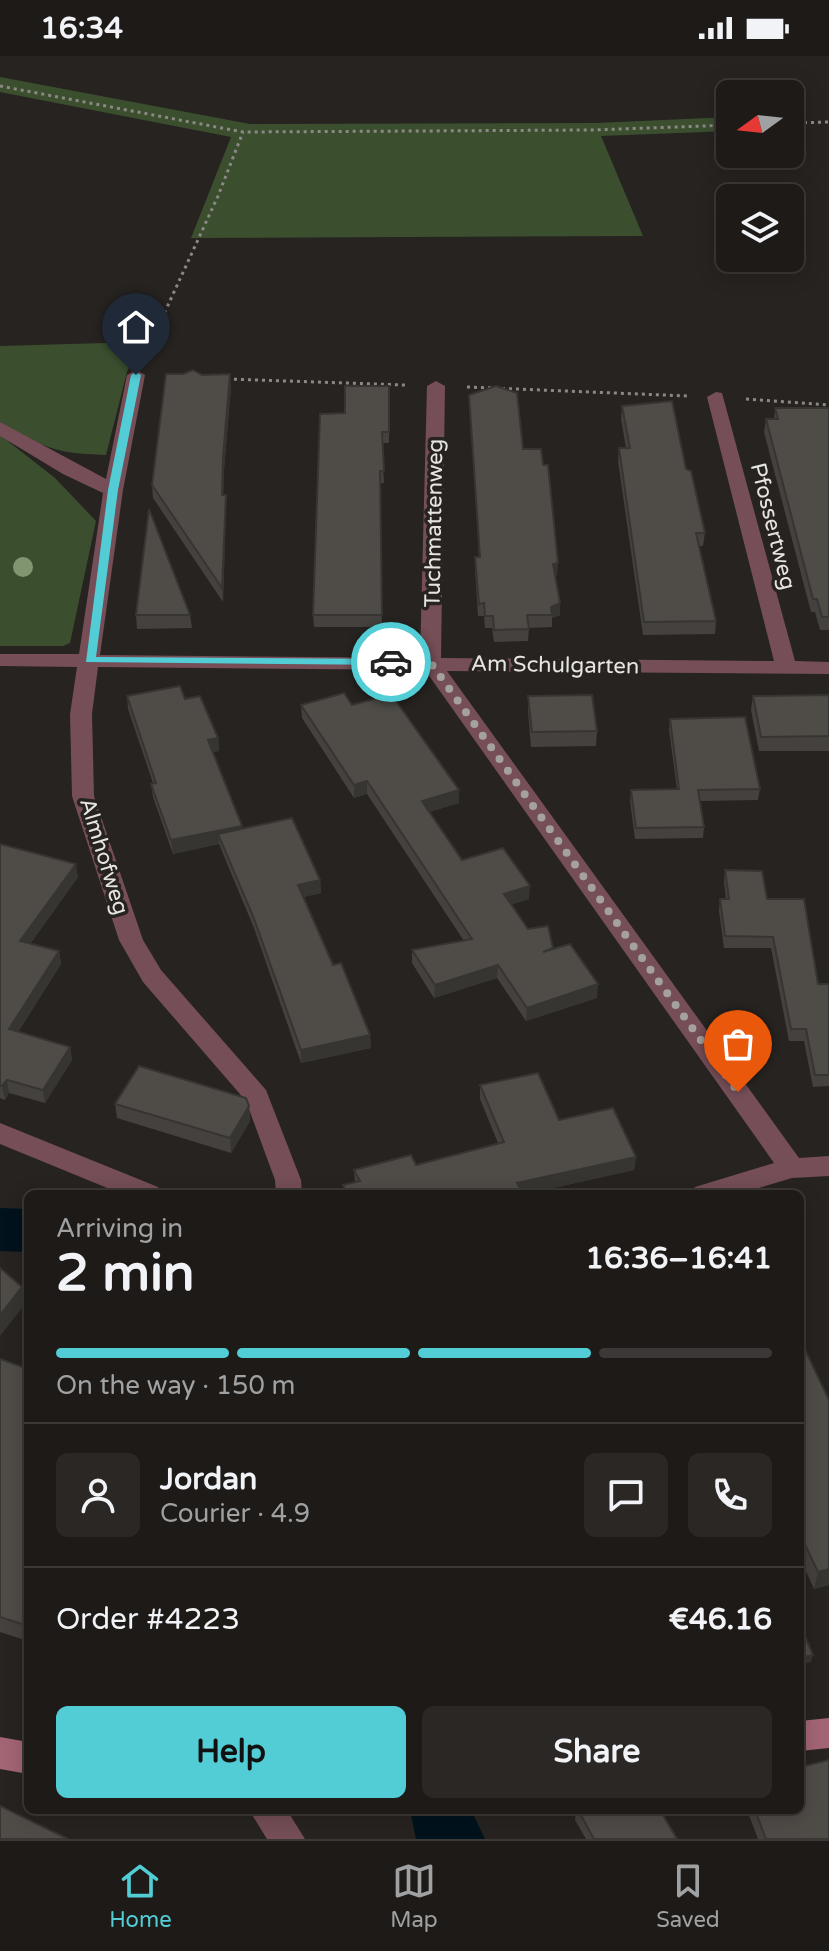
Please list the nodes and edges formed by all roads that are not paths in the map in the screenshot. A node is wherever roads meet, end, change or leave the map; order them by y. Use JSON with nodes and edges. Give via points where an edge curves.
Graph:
{"nodes":[{"id":1,"x":136,"y":375,"type":"road end"},
{"id":2,"x":436,"y":386,"type":"road end"},
{"id":3,"x":716,"y":397,"type":"road end"},
{"id":4,"x":0,"y":428,"type":"edge"},
{"id":5,"x":113,"y":490,"type":"junction"},
{"id":6,"x":0,"y":660,"type":"edge"},
{"id":7,"x":90,"y":660,"type":"junction"},
{"id":8,"x":430,"y":662,"type":"junction"},
{"id":9,"x":786,"y":668,"type":"junction"},
{"id":10,"x":829,"y":668,"type":"edge"},
{"id":11,"x":0,"y":1133,"type":"edge"},
{"id":12,"x":829,"y":1166,"type":"edge"},
{"id":13,"x":792,"y":1168,"type":"junction"},
{"id":14,"x":139,"y":1190,"type":"edge"},
{"id":15,"x":289,"y":1190,"type":"edge"},
{"id":16,"x":718,"y":1190,"type":"edge"},
{"id":17,"x":829,"y":1733,"type":"edge"},
{"id":18,"x":804,"y":1736,"type":"edge"},
{"id":19,"x":0,"y":1753,"type":"edge"},
{"id":20,"x":24,"y":1757,"type":"edge"},
{"id":21,"x":269,"y":1814,"type":"edge"},
{"id":22,"x":288,"y":1839,"type":"edge"}],
"edges":[{"from":1,"to":5,"type":"street","name":"Almhofweg"},
{"from":2,"to":8,"type":"street","name":"Tuchmattenweg"},
{"from":3,"to":9,"type":"street","name":"Pfossertweg"},
{"from":4,"to":5,"type":"street"},
{"from":5,"to":7,"type":"street","name":"Almhofweg"},
{"from":6,"to":7,"type":"street","name":"Am Schulgarten"},
{"from":7,"to":8,"type":"street","name":"Am Schulgarten"},
{"from":7,"to":15,"type":"street","name":"Almhofweg","via":[[81,714],[83,796],[131,940],[152,976],[257,1097]]},
{"from":8,"to":9,"type":"street","name":"Am Schulgarten"},
{"from":8,"to":13,"type":"street"},
{"from":9,"to":10,"type":"street","name":"Am Schulgarten"},
{"from":11,"to":14,"type":"street"},
{"from":12,"to":13,"type":"street"},
{"from":13,"to":16,"type":"street"},
{"from":17,"to":18,"type":"street"},
{"from":19,"to":20,"type":"street"},
{"from":21,"to":22,"type":"street"}]}
